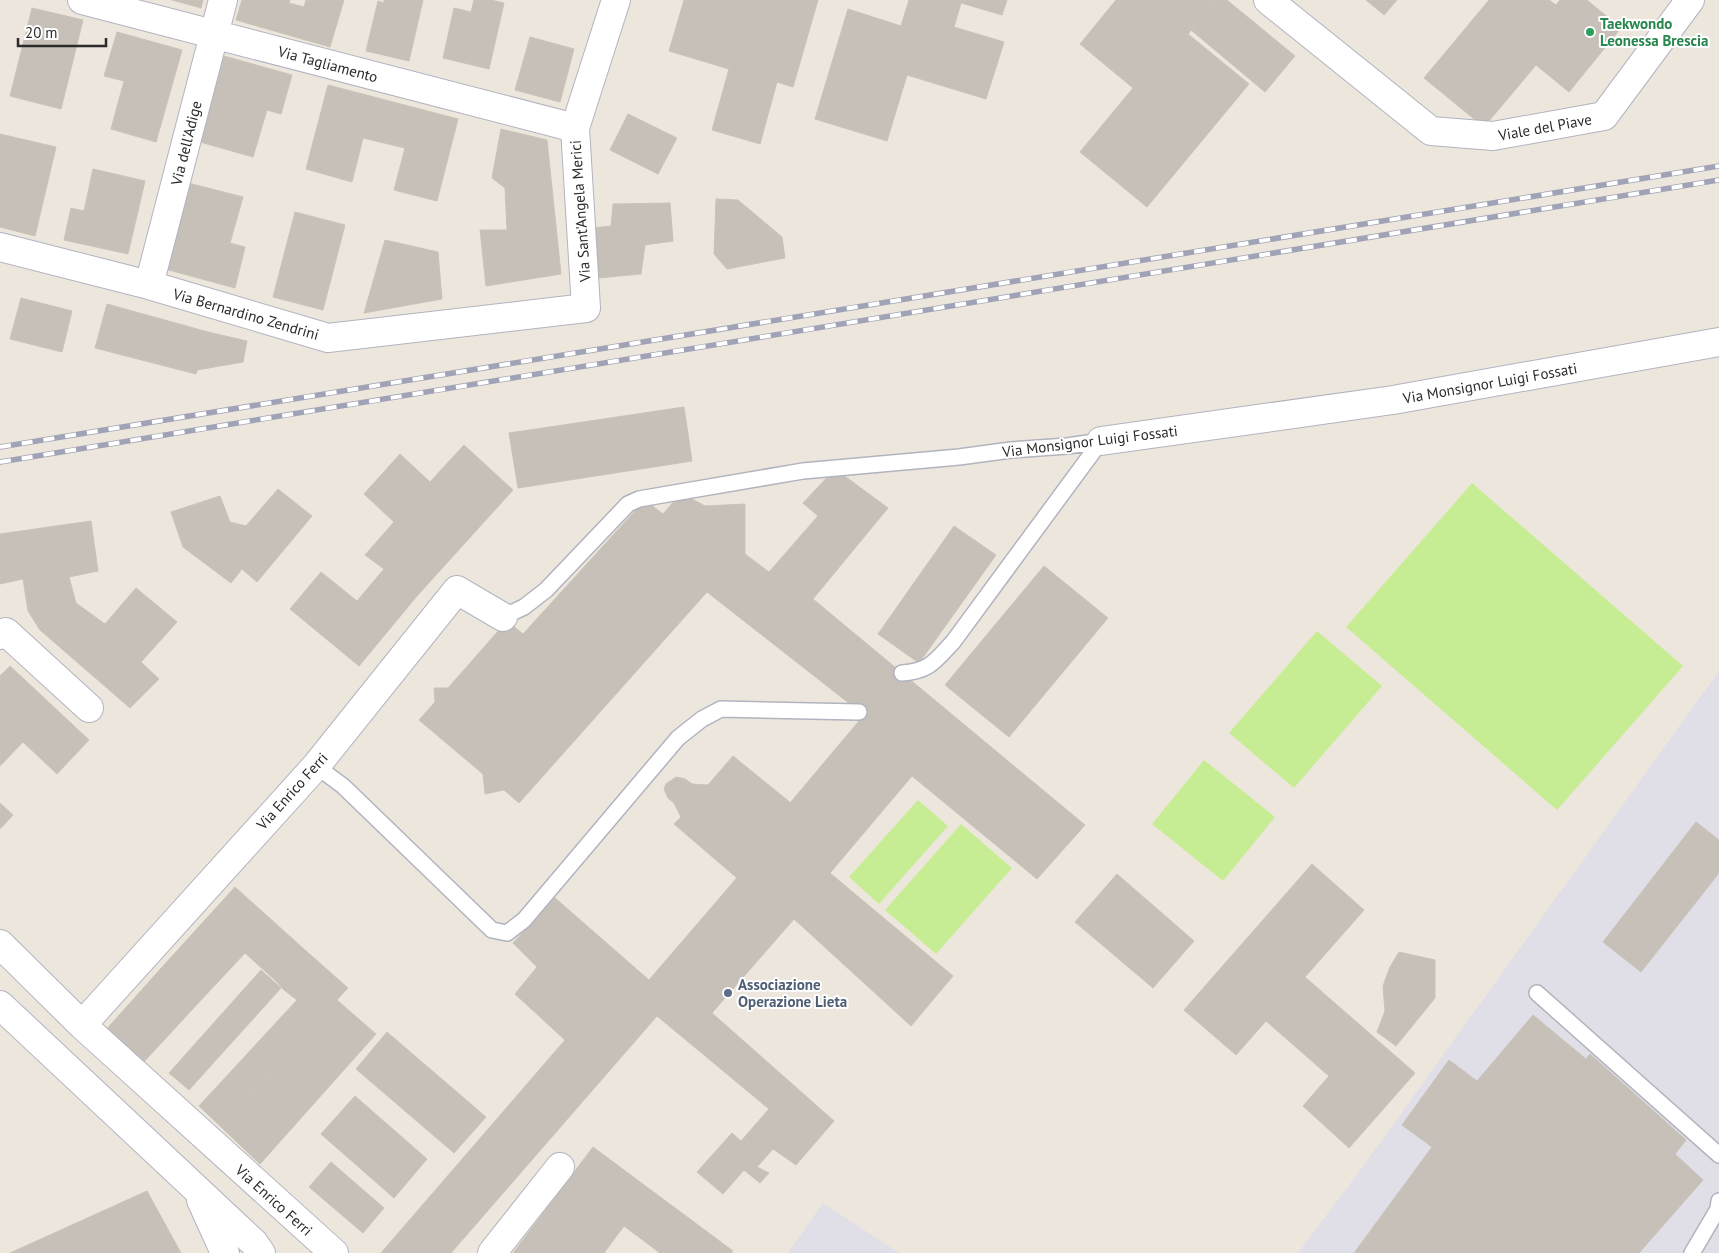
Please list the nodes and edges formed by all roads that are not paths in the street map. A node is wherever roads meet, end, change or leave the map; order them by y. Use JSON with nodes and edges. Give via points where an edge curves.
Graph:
{"nodes":[{"id":1,"x":82,"y":0,"type":"edge"},
{"id":2,"x":223,"y":0,"type":"edge"},
{"id":3,"x":616,"y":0,"type":"edge"},
{"id":4,"x":1268,"y":0,"type":"edge"},
{"id":5,"x":1690,"y":0,"type":"edge"},
{"id":6,"x":214,"y":34,"type":"junction"},
{"id":7,"x":575,"y":128,"type":"junction"},
{"id":8,"x":0,"y":248,"type":"edge"},
{"id":9,"x":149,"y":285,"type":"junction"},
{"id":10,"x":586,"y":308,"type":"joint"},
{"id":11,"x":1719,"y":342,"type":"edge"},
{"id":12,"x":1101,"y":441,"type":"junction"},
{"id":13,"x":503,"y":617,"type":"joint"},
{"id":14,"x":0,"y":635,"type":"edge"},
{"id":15,"x":902,"y":673,"type":"dead end"},
{"id":16,"x":89,"y":708,"type":"dead end"},
{"id":17,"x":859,"y":712,"type":"dead end"},
{"id":18,"x":316,"y":766,"type":"junction"},
{"id":19,"x":0,"y":944,"type":"edge"},
{"id":20,"x":1537,"y":993,"type":"dead end"},
{"id":21,"x":0,"y":1005,"type":"edge"},
{"id":22,"x":82,"y":1025,"type":"junction"},
{"id":23,"x":1719,"y":1156,"type":"edge"},
{"id":24,"x":560,"y":1167,"type":"dead end"},
{"id":25,"x":196,"y":1190,"type":"junction"},
{"id":26,"x":1719,"y":1201,"type":"edge"},
{"id":27,"x":225,"y":1253,"type":"edge"},
{"id":28,"x":261,"y":1253,"type":"edge"},
{"id":29,"x":334,"y":1253,"type":"edge"},
{"id":30,"x":492,"y":1253,"type":"edge"},
{"id":31,"x":1692,"y":1253,"type":"edge"}],
"edges":[{"from":1,"to":6,"type":"street","name":"Via Tagliamento"},
{"from":2,"to":6,"type":"street","name":"Via dell'Adige"},
{"from":3,"to":7,"type":"street","name":"Via Sant'Angela Merici"},
{"from":4,"to":5,"type":"street","name":"Viale del Piave","via":[[1431,131],[1493,136],[1604,116]]},
{"from":6,"to":7,"type":"street","name":"Via Tagliamento"},
{"from":6,"to":9,"type":"street","name":"Via dell'Adige"},
{"from":7,"to":10,"type":"street","name":"Via Sant'Angela Merici"},
{"from":8,"to":9,"type":"street","name":"Via Bernardino Zendrini"},
{"from":9,"to":10,"type":"street","name":"Via Bernardino Zendrini","via":[[328,338]]},
{"from":11,"to":12,"type":"street","name":"Via Monsignor Luigi Fossati","via":[[1394,400]]},
{"from":12,"to":13,"type":"lane","name":"Via Monsignor Luigi Fossati","via":[[803,471],[639,499],[628,504],[546,590],[524,607]]},
{"from":12,"to":15,"type":"lane","via":[[953,642],[928,668]]},
{"from":13,"to":18,"type":"street","name":"Via Enrico Ferri","via":[[457,590]]},
{"from":14,"to":16,"type":"street","via":[[6,632]]},
{"from":17,"to":18,"type":"lane","via":[[721,709],[702,719],[678,738],[524,920],[507,933],[492,930],[343,786]]},
{"from":18,"to":22,"type":"street","name":"Via Enrico Ferri"},
{"from":19,"to":22,"type":"street","name":"Via Enrico Ferri"},
{"from":20,"to":23,"type":"lane"},
{"from":21,"to":25,"type":"street"},
{"from":22,"to":29,"type":"street","name":"Via Enrico Ferri"},
{"from":24,"to":30,"type":"street"},
{"from":25,"to":27,"type":"street"},
{"from":25,"to":28,"type":"street"},
{"from":26,"to":31,"type":"lane","via":[[1718,1209]]}]}
